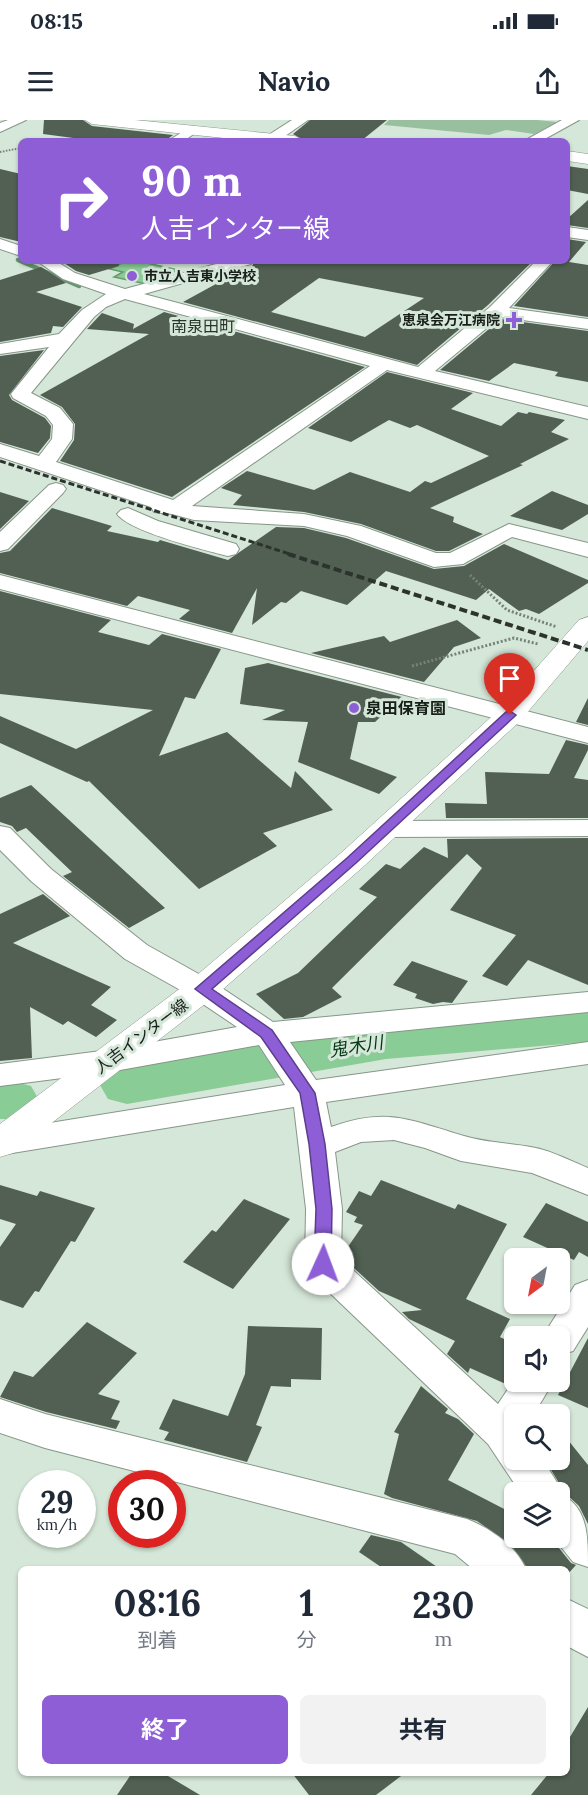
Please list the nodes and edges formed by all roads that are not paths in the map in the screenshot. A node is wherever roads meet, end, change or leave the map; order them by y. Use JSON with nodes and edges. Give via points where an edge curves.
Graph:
{"nodes":[{"id":1,"x":19,"y":120,"type":"edge"},
{"id":2,"x":92,"y":120,"type":"edge"},
{"id":3,"x":301,"y":120,"type":"edge"},
{"id":4,"x":572,"y":120,"type":"edge"},
{"id":5,"x":145,"y":123,"type":"edge"},
{"id":6,"x":0,"y":128,"type":"edge"},
{"id":7,"x":192,"y":130,"type":"junction"},
{"id":8,"x":180,"y":138,"type":"edge"},
{"id":9,"x":263,"y":138,"type":"edge"},
{"id":10,"x":274,"y":138,"type":"edge"},
{"id":11,"x":537,"y":138,"type":"edge"},
{"id":12,"x":570,"y":156,"type":"edge"},
{"id":13,"x":588,"y":159,"type":"edge"},
{"id":14,"x":50,"y":264,"type":"edge"},
{"id":15,"x":234,"y":264,"type":"edge"},
{"id":16,"x":542,"y":264,"type":"edge"},
{"id":17,"x":126,"y":294,"type":"junction"},
{"id":18,"x":496,"y":310,"type":"junction"},
{"id":19,"x":588,"y":324,"type":"edge"},
{"id":20,"x":64,"y":339,"type":"junction"},
{"id":21,"x":0,"y":349,"type":"edge"},
{"id":22,"x":384,"y":364,"type":"junction"},
{"id":23,"x":422,"y":373,"type":"junction"},
{"id":24,"x":588,"y":413,"type":"edge"},
{"id":25,"x":0,"y":450,"type":"edge"},
{"id":26,"x":44,"y":464,"type":"junction"},
{"id":27,"x":35,"y":483,"type":"dead end"},
{"id":28,"x":56,"y":489,"type":"junction"},
{"id":29,"x":76,"y":496,"type":"dead end"},
{"id":30,"x":107,"y":507,"type":"dead end"},
{"id":31,"x":175,"y":507,"type":"junction"},
{"id":32,"x":128,"y":514,"type":"junction"},
{"id":33,"x":0,"y":543,"type":"edge"},
{"id":34,"x":228,"y":549,"type":"dead end"},
{"id":35,"x":588,"y":550,"type":"edge"},
{"id":36,"x":0,"y":582,"type":"edge"},
{"id":37,"x":578,"y":637,"type":"edge"},
{"id":38,"x":510,"y":715,"type":"junction"},
{"id":39,"x":588,"y":735,"type":"edge"},
{"id":40,"x":588,"y":828,"type":"edge"},
{"id":41,"x":386,"y":829,"type":"junction"},
{"id":42,"x":0,"y":834,"type":"edge"},
{"id":43,"x":202,"y":989,"type":"junction"},
{"id":44,"x":588,"y":1002,"type":"edge"},
{"id":45,"x":267,"y":1033,"type":"junction"},
{"id":46,"x":588,"y":1053,"type":"edge"},
{"id":47,"x":109,"y":1061,"type":"junction"},
{"id":48,"x":0,"y":1075,"type":"edge"},
{"id":49,"x":308,"y":1093,"type":"junction"},
{"id":50,"x":0,"y":1143,"type":"edge"},
{"id":51,"x":317,"y":1144,"type":"junction"},
{"id":52,"x":588,"y":1182,"type":"edge"},
{"id":53,"x":588,"y":1294,"type":"edge"},
{"id":54,"x":569,"y":1326,"type":"edge"},
{"id":55,"x":0,"y":1416,"type":"edge"},
{"id":56,"x":504,"y":1440,"type":"edge"},
{"id":57,"x":570,"y":1526,"type":"edge"},
{"id":58,"x":588,"y":1548,"type":"edge"},
{"id":59,"x":501,"y":1566,"type":"edge"},
{"id":60,"x":570,"y":1621,"type":"edge"},
{"id":61,"x":588,"y":1636,"type":"edge"}],
"edges":[{"from":1,"to":6,"type":"street"},
{"from":2,"to":5,"type":"main road"},
{"from":3,"to":10,"type":"street"},
{"from":4,"to":11,"type":"street"},
{"from":5,"to":7,"type":"main road"},
{"from":7,"to":8,"type":"street"},
{"from":7,"to":9,"type":"main road"},
{"from":12,"to":13,"type":"main road"},
{"from":14,"to":17,"type":"street","via":[[69,276]]},
{"from":15,"to":17,"type":"street"},
{"from":16,"to":18,"type":"street"},
{"from":17,"to":20,"type":"street","via":[[102,301]]},
{"from":17,"to":22,"type":"street"},
{"from":18,"to":19,"type":"street"},
{"from":18,"to":23,"type":"street"},
{"from":20,"to":21,"type":"street"},
{"from":20,"to":26,"type":"street","via":[[20,394],[53,412],[63,423],[62,439]]},
{"from":22,"to":23,"type":"street"},
{"from":22,"to":31,"type":"street"},
{"from":23,"to":24,"type":"street"},
{"from":25,"to":26,"type":"street"},
{"from":26,"to":31,"type":"street"},
{"from":27,"to":28,"type":"street"},
{"from":28,"to":29,"type":"street"},
{"from":28,"to":33,"type":"street"},
{"from":30,"to":32,"type":"street"},
{"from":31,"to":32,"type":"street"},
{"from":31,"to":35,"type":"street","via":[[194,514],[304,520],[353,531],[434,561],[455,559],[510,530]]},
{"from":32,"to":34,"type":"street","via":[[150,525]]},
{"from":36,"to":38,"type":"street"},
{"from":37,"to":38,"type":"main road","name":"人吉インター線"},
{"from":38,"to":39,"type":"street"},
{"from":38,"to":41,"type":"main road","name":"人吉インター線"},
{"from":40,"to":41,"type":"street"},
{"from":41,"to":43,"type":"main road","name":"人吉インター線"},
{"from":42,"to":43,"type":"street","via":[[41,875],[136,952]]},
{"from":43,"to":45,"type":"street"},
{"from":43,"to":47,"type":"main road","name":"人吉インター線"},
{"from":44,"to":45,"type":"street"},
{"from":45,"to":47,"type":"street"},
{"from":45,"to":49,"type":"street"},
{"from":46,"to":49,"type":"street"},
{"from":47,"to":48,"type":"street"},
{"from":47,"to":50,"type":"main road","name":"人吉インター線"},
{"from":49,"to":50,"type":"street"},
{"from":49,"to":51,"type":"street"},
{"from":51,"to":52,"type":"street","via":[[359,1130],[394,1128],[461,1148],[537,1161]]},
{"from":51,"to":56,"type":"street","via":[[324,1209],[323,1264]]},
{"from":53,"to":54,"type":"street"},
{"from":55,"to":59,"type":"street","via":[[56,1434],[467,1538]]},
{"from":57,"to":58,"type":"street"},
{"from":60,"to":61,"type":"street"}]}
